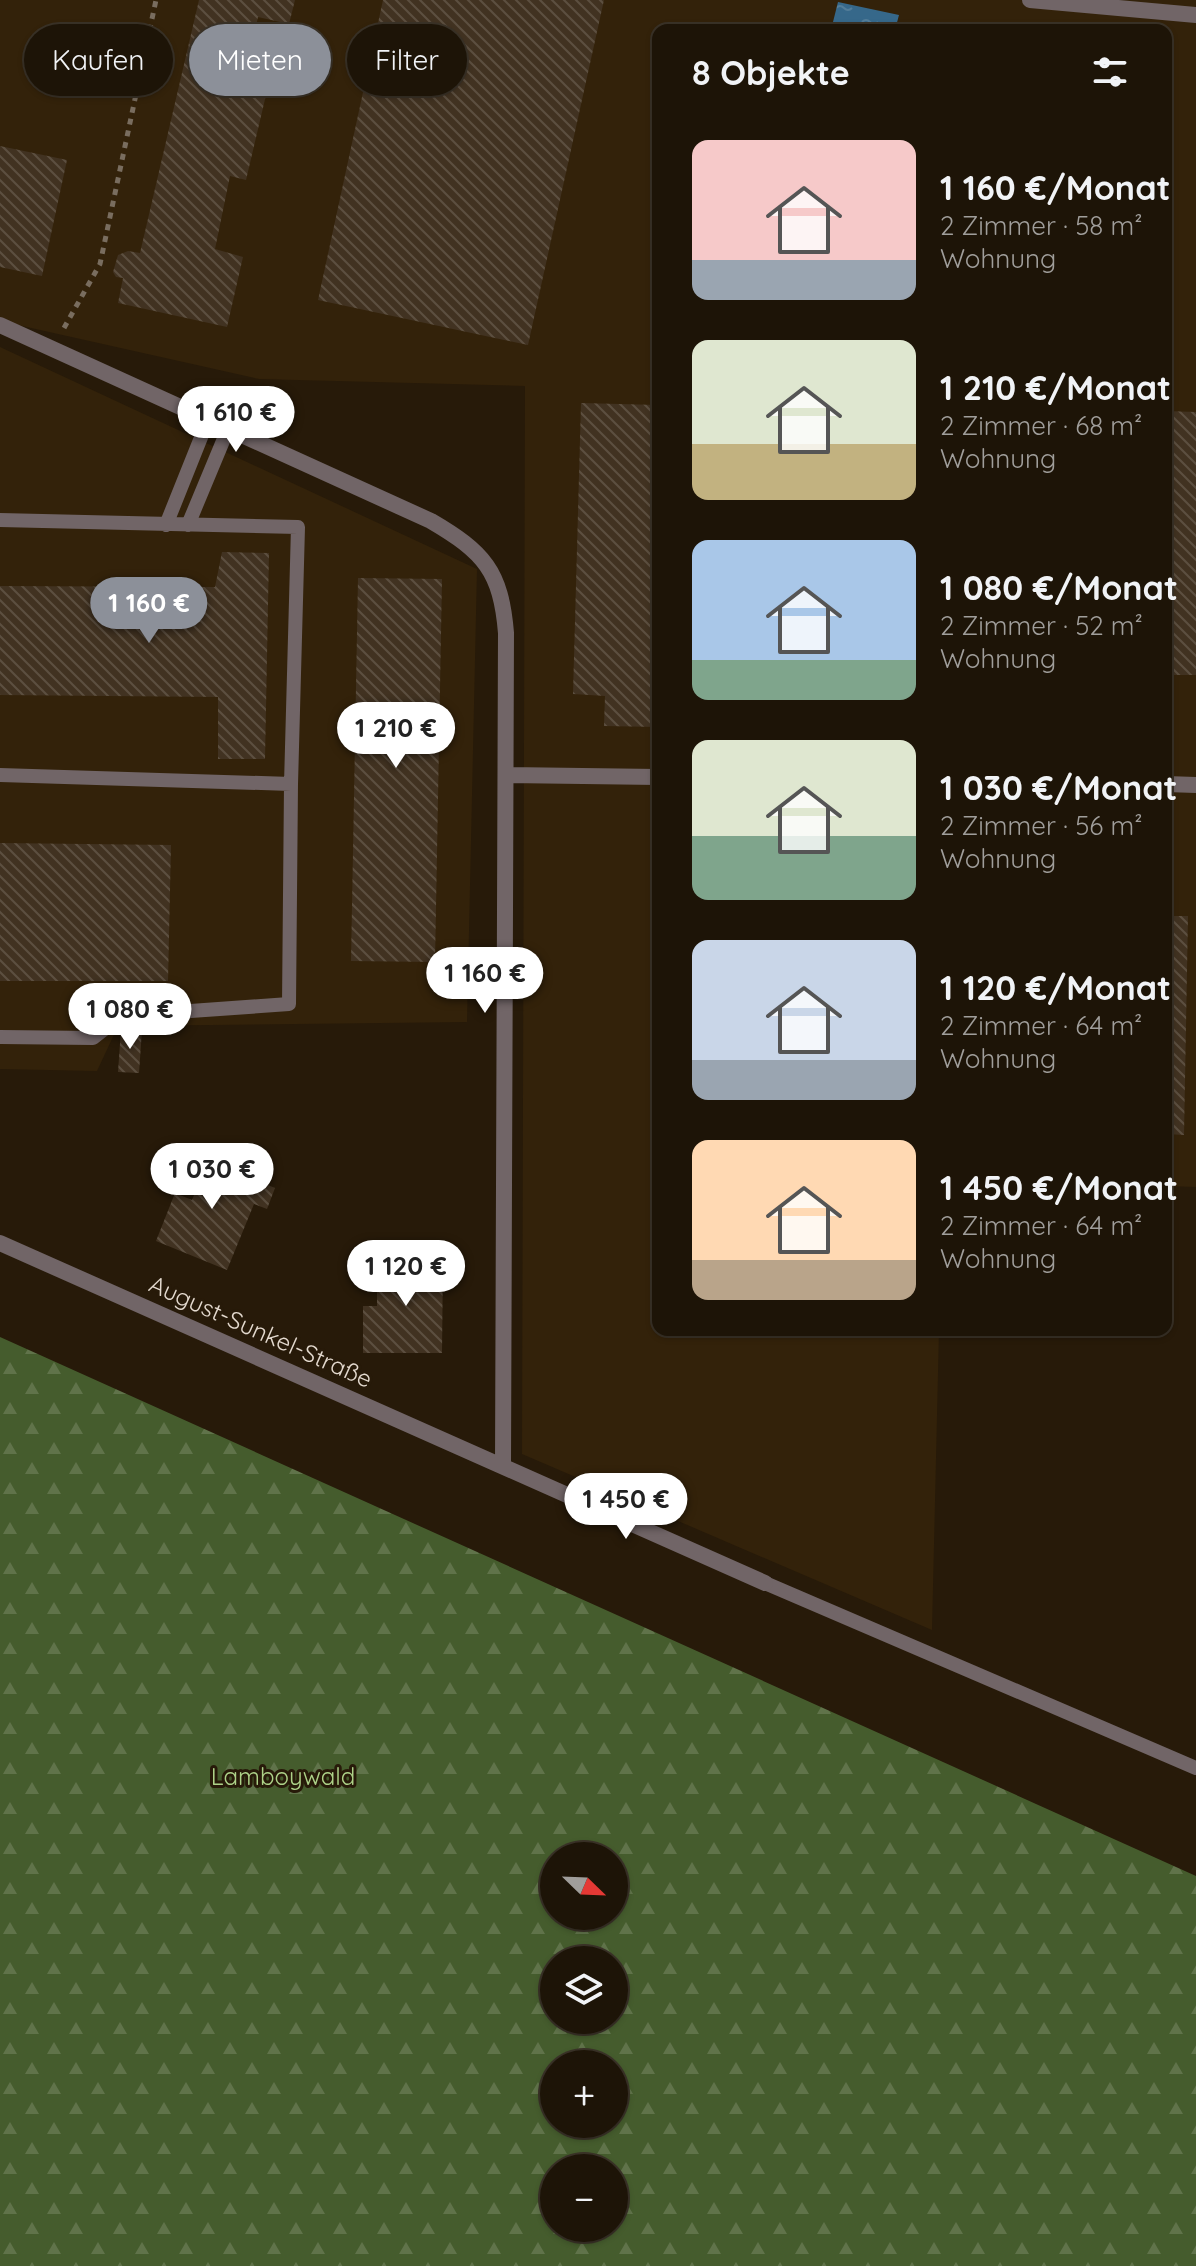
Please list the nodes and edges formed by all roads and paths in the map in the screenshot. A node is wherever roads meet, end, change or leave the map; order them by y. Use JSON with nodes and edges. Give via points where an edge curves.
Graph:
{"nodes":[{"id":1,"x":156,"y":0,"type":"edge"},
{"id":2,"x":1030,"y":0,"type":"edge"},
{"id":3,"x":1196,"y":15,"type":"edge"},
{"id":4,"x":0,"y":325,"type":"edge"},
{"id":5,"x":52,"y":349,"type":"junction"},
{"id":6,"x":208,"y":420,"type":"junction"},
{"id":7,"x":228,"y":429,"type":"junction"},
{"id":8,"x":0,"y":520,"type":"edge"},
{"id":9,"x":166,"y":525,"type":"junction"},
{"id":10,"x":188,"y":525,"type":"junction"},
{"id":11,"x":0,"y":775,"type":"edge"},
{"id":12,"x":506,"y":775,"type":"junction"},
{"id":13,"x":652,"y":777,"type":"edge"},
{"id":14,"x":291,"y":784,"type":"junction"},
{"id":15,"x":1172,"y":784,"type":"edge"},
{"id":16,"x":1196,"y":785,"type":"edge"},
{"id":17,"x":0,"y":1037,"type":"edge"},
{"id":18,"x":0,"y":1243,"type":"edge"},
{"id":19,"x":503,"y":1464,"type":"junction"},
{"id":20,"x":765,"y":1583,"type":"joint"},
{"id":21,"x":1196,"y":1768,"type":"edge"}],
"edges":[{"from":1,"to":5,"type":"path","via":[[100,264]]},
{"from":2,"to":3,"type":"street"},
{"from":4,"to":5,"type":"street"},
{"from":5,"to":6,"type":"street"},
{"from":6,"to":7,"type":"street"},
{"from":6,"to":9,"type":"lane"},
{"from":7,"to":10,"type":"lane"},
{"from":7,"to":12,"type":"street","via":[[431,521],[466,541],[487,562],[503,597]]},
{"from":8,"to":9,"type":"lane"},
{"from":9,"to":10,"type":"lane"},
{"from":10,"to":14,"type":"lane","via":[[298,527]]},
{"from":11,"to":14,"type":"lane"},
{"from":12,"to":13,"type":"street"},
{"from":12,"to":19,"type":"street"},
{"from":14,"to":17,"type":"lane","via":[[289,1004],[121,1016],[93,1038]]},
{"from":15,"to":16,"type":"street"},
{"from":18,"to":19,"type":"street","name":"August-Sunkel-Straße"},
{"from":19,"to":20,"type":"street","name":"August-Sunkel-Straße"},
{"from":20,"to":21,"type":"lane"}]}
